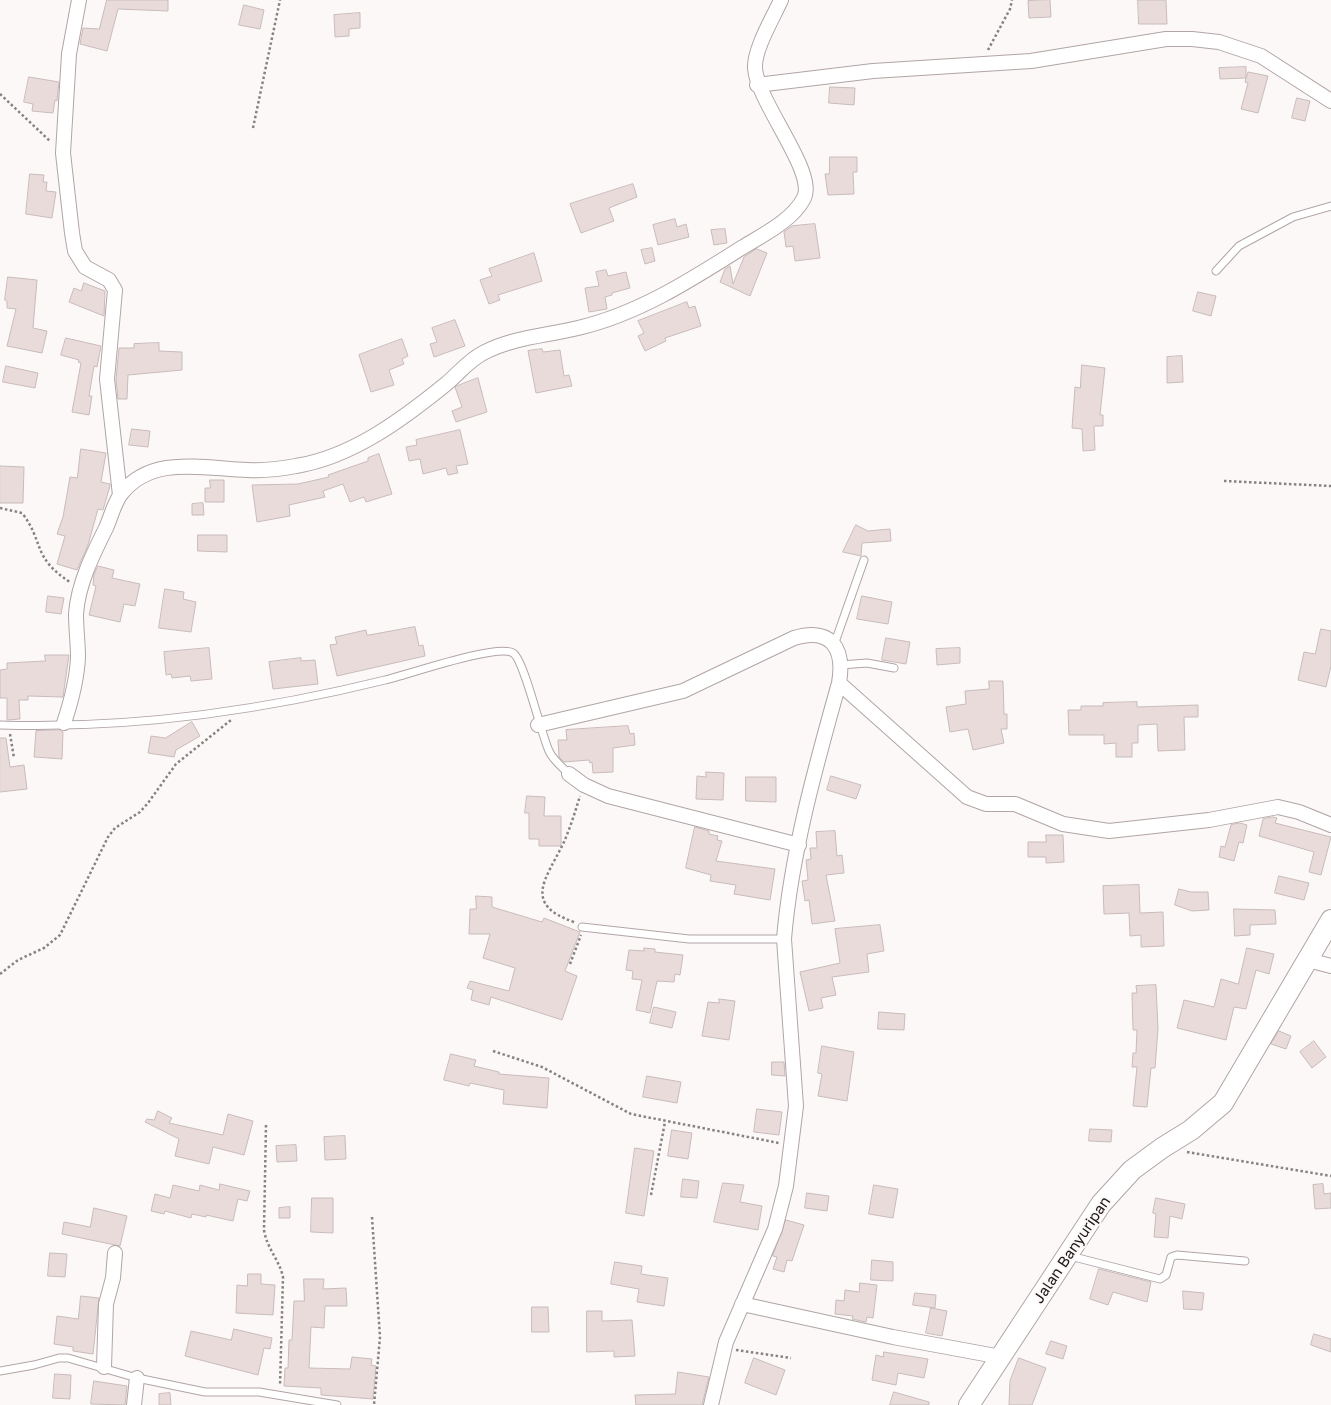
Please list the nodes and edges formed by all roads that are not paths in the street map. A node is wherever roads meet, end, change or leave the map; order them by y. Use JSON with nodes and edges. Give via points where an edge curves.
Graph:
{"nodes":[{"id":1,"x":79,"y":0,"type":"edge"},
{"id":2,"x":781,"y":0,"type":"edge"},
{"id":3,"x":757,"y":85,"type":"junction"},
{"id":4,"x":1331,"y":101,"type":"edge"},
{"id":5,"x":1331,"y":206,"type":"edge"},
{"id":6,"x":1216,"y":271,"type":"dead end"},
{"id":7,"x":120,"y":495,"type":"junction"},
{"id":8,"x":864,"y":560,"type":"dead end"},
{"id":9,"x":834,"y":646,"type":"junction"},
{"id":10,"x":841,"y":665,"type":"junction"},
{"id":11,"x":894,"y":668,"type":"dead end"},
{"id":12,"x":839,"y":683,"type":"junction"},
{"id":13,"x":64,"y":723,"type":"junction"},
{"id":14,"x":0,"y":725,"type":"edge"},
{"id":15,"x":538,"y":725,"type":"junction"},
{"id":16,"x":569,"y":774,"type":"joint"},
{"id":17,"x":1331,"y":826,"type":"edge"},
{"id":18,"x":799,"y":845,"type":"junction"},
{"id":19,"x":1331,"y":920,"type":"edge"},
{"id":20,"x":582,"y":927,"type":"road end"},
{"id":21,"x":784,"y":939,"type":"junction"},
{"id":22,"x":1308,"y":960,"type":"junction"},
{"id":23,"x":1331,"y":966,"type":"edge"},
{"id":24,"x":115,"y":1253,"type":"dead end"},
{"id":25,"x":1066,"y":1255,"type":"junction"},
{"id":26,"x":1245,"y":1261,"type":"dead end"},
{"id":27,"x":742,"y":1304,"type":"junction"},
{"id":28,"x":1001,"y":1357,"type":"junction"},
{"id":29,"x":104,"y":1367,"type":"junction"},
{"id":30,"x":0,"y":1371,"type":"edge"},
{"id":31,"x":137,"y":1378,"type":"junction"},
{"id":32,"x":134,"y":1405,"type":"edge"},
{"id":33,"x":337,"y":1405,"type":"edge"},
{"id":34,"x":711,"y":1405,"type":"edge"},
{"id":35,"x":969,"y":1405,"type":"edge"}],
"edges":[{"from":1,"to":7,"type":"street","via":[[69,54],[63,153],[76,251],[85,267],[109,280],[115,290],[107,379]]},
{"from":2,"to":3,"type":"street","via":[[755,65]]},
{"from":3,"to":4,"type":"street","via":[[873,71],[1031,61],[1166,39],[1210,41],[1241,48],[1261,56]]},
{"from":3,"to":7,"type":"street","via":[[790,141],[806,189],[804,198],[792,213],[750,242],[696,276],[622,314],[578,328],[518,340],[484,352],[386,428],[328,458],[269,470],[175,466],[136,479]]},
{"from":5,"to":6,"type":"lane","via":[[1293,217],[1239,246]]},
{"from":7,"to":13,"type":"street","via":[[85,575],[76,612],[78,658]]},
{"from":8,"to":9,"type":"lane"},
{"from":9,"to":10,"type":"street"},
{"from":9,"to":15,"type":"street","via":[[820,635],[809,633],[683,691]]},
{"from":10,"to":11,"type":"lane","via":[[867,663]]},
{"from":10,"to":12,"type":"street"},
{"from":12,"to":17,"type":"street","via":[[967,797],[986,804],[1015,804],[1063,824],[1109,831],[1209,820],[1278,807],[1300,812]]},
{"from":12,"to":18,"type":"street"},
{"from":13,"to":14,"type":"lane"},
{"from":13,"to":15,"type":"lane","via":[[148,720],[239,709],[321,694],[479,655],[509,651],[521,663]]},
{"from":15,"to":16,"type":"lane","via":[[550,754]]},
{"from":16,"to":18,"type":"street","via":[[608,796]]},
{"from":18,"to":21,"type":"street"},
{"from":19,"to":22,"type":"street","name":"Jalan Banyuripan"},
{"from":20,"to":21,"type":"lane","via":[[689,938]]},
{"from":21,"to":27,"type":"street","via":[[795,1097],[791,1145],[786,1186],[775,1229]]},
{"from":22,"to":23,"type":"street"},
{"from":22,"to":25,"type":"street","name":"Jalan Banyuripan","via":[[1223,1103],[1191,1130],[1132,1170],[1101,1204]]},
{"from":24,"to":29,"type":"street","via":[[106,1304]]},
{"from":25,"to":26,"type":"lane","via":[[1160,1279],[1166,1275],[1171,1257],[1177,1255]]},
{"from":25,"to":28,"type":"street","name":"Jalan Banyuripan"},
{"from":27,"to":28,"type":"street"},
{"from":27,"to":34,"type":"street","via":[[724,1348]]},
{"from":28,"to":35,"type":"street","name":"Jalan Banyuripan"},
{"from":29,"to":30,"type":"lane","via":[[59,1358]]},
{"from":29,"to":31,"type":"lane"},
{"from":31,"to":32,"type":"street"},
{"from":31,"to":33,"type":"lane","via":[[205,1392],[245,1391]]}]}
